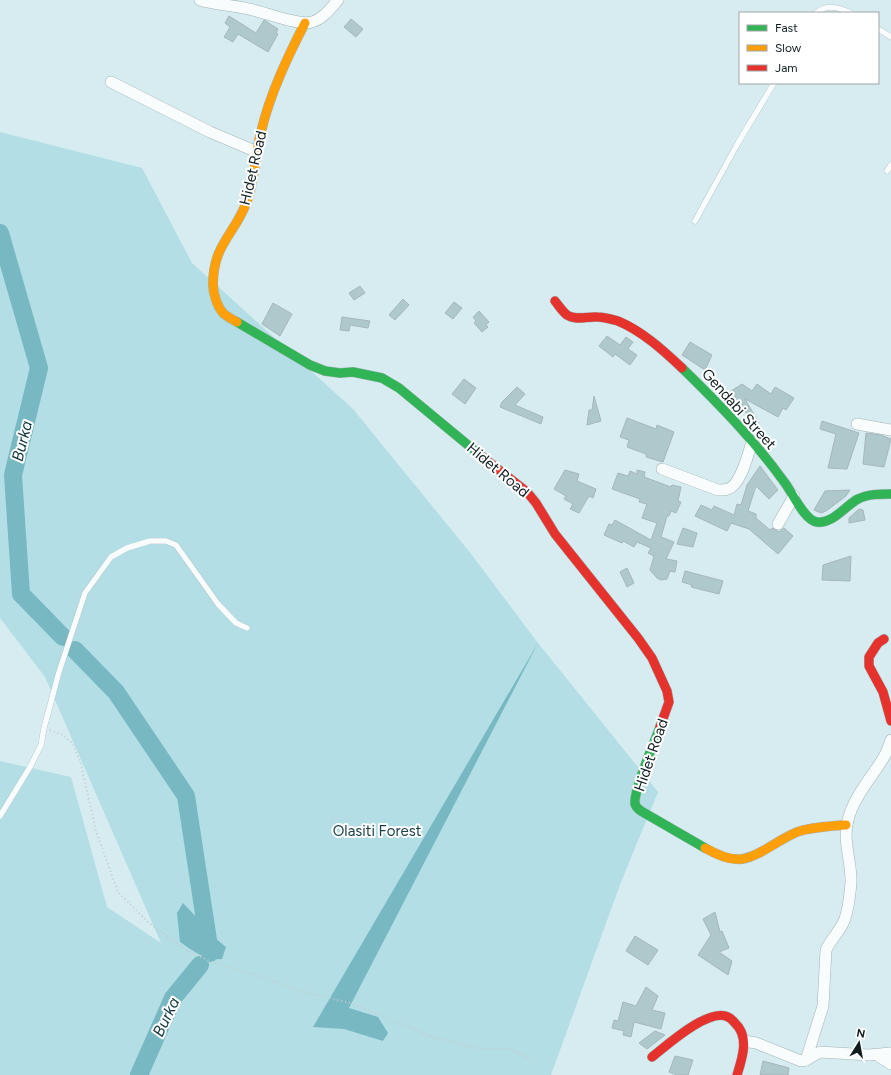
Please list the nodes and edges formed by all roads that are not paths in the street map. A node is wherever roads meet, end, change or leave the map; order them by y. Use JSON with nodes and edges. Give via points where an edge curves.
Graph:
{"nodes":[{"id":1,"x":200,"y":0,"type":"edge"},
{"id":2,"x":338,"y":0,"type":"edge"},
{"id":3,"x":817,"y":12,"type":"edge"},
{"id":4,"x":849,"y":12,"type":"edge"},
{"id":5,"x":305,"y":23,"type":"junction"},
{"id":6,"x":879,"y":30,"type":"edge"},
{"id":7,"x":891,"y":37,"type":"edge"},
{"id":8,"x":111,"y":82,"type":"dead end"},
{"id":9,"x":773,"y":84,"type":"edge"},
{"id":10,"x":257,"y":152,"type":"junction"},
{"id":11,"x":891,"y":165,"type":"edge"},
{"id":12,"x":887,"y":171,"type":"dead end"},
{"id":13,"x":695,"y":221,"type":"dead end"},
{"id":14,"x":555,"y":300,"type":"dead end"},
{"id":15,"x":857,"y":424,"type":"dead end"},
{"id":16,"x":891,"y":430,"type":"edge"},
{"id":17,"x":752,"y":442,"type":"junction"},
{"id":18,"x":662,"y":469,"type":"dead end"},
{"id":19,"x":891,"y":494,"type":"edge"},
{"id":20,"x":794,"y":496,"type":"junction"},
{"id":21,"x":778,"y":524,"type":"dead end"},
{"id":22,"x":247,"y":628,"type":"dead end"},
{"id":23,"x":884,"y":639,"type":"dead end"},
{"id":24,"x":891,"y":721,"type":"edge"},
{"id":25,"x":891,"y":740,"type":"edge"},
{"id":26,"x":0,"y":816,"type":"edge"},
{"id":27,"x":846,"y":825,"type":"junction"},
{"id":28,"x":744,"y":1041,"type":"junction"},
{"id":29,"x":891,"y":1053,"type":"edge"},
{"id":30,"x":877,"y":1055,"type":"junction"},
{"id":31,"x":652,"y":1057,"type":"dead end"},
{"id":32,"x":806,"y":1060,"type":"junction"},
{"id":33,"x":891,"y":1064,"type":"edge"},
{"id":34,"x":737,"y":1075,"type":"edge"}],
"edges":[{"from":1,"to":5,"type":"street"},
{"from":2,"to":5,"type":"street","via":[[321,18]]},
{"from":3,"to":4,"type":"lane","via":[[830,7]]},
{"from":5,"to":10,"type":"street","name":"Hidet Road","via":[[287,58],[269,105]]},
{"from":6,"to":7,"type":"lane"},
{"from":8,"to":10,"type":"street","via":[[210,132]]},
{"from":9,"to":13,"type":"lane"},
{"from":10,"to":27,"type":"street","name":"Hidet Road","via":[[245,207],[223,241],[215,264],[213,288],[216,302],[224,314],[310,365],[340,374],[353,372],[382,378],[399,388],[527,492],[555,534],[638,638],[652,658],[667,691],[669,702],[642,775],[637,808],[715,854],[733,860],[748,859],[800,831]]},
{"from":11,"to":12,"type":"lane"},
{"from":14,"to":17,"type":"street","name":"Gendabi Street","via":[[568,317],[609,318],[632,327],[696,381]]},
{"from":15,"to":16,"type":"street"},
{"from":17,"to":18,"type":"street","via":[[739,479],[727,490],[718,490]]},
{"from":17,"to":20,"type":"street","name":"Gendabi Street"},
{"from":19,"to":20,"type":"street","name":"Gendabi Street","via":[[863,498],[823,522],[809,519]]},
{"from":20,"to":21,"type":"street"},
{"from":22,"to":26,"type":"lane","via":[[236,623],[218,604],[176,545],[166,541],[150,542],[127,548],[111,558],[85,593],[59,672],[41,745]]},
{"from":23,"to":24,"type":"street","via":[[878,643],[869,657],[869,666],[883,692]]},
{"from":25,"to":27,"type":"street","via":[[885,756],[864,786]]},
{"from":27,"to":32,"type":"street","via":[[851,883],[846,913],[842,926],[826,950],[823,1006]]},
{"from":28,"to":31,"type":"street","via":[[742,1030],[737,1024],[726,1016],[715,1016],[685,1030]]},
{"from":28,"to":32,"type":"street","via":[[756,1043],[794,1059]]},
{"from":28,"to":34,"type":"street"},
{"from":29,"to":30,"type":"street"},
{"from":30,"to":32,"type":"street","via":[[820,1052]]},
{"from":30,"to":33,"type":"street"}]}
